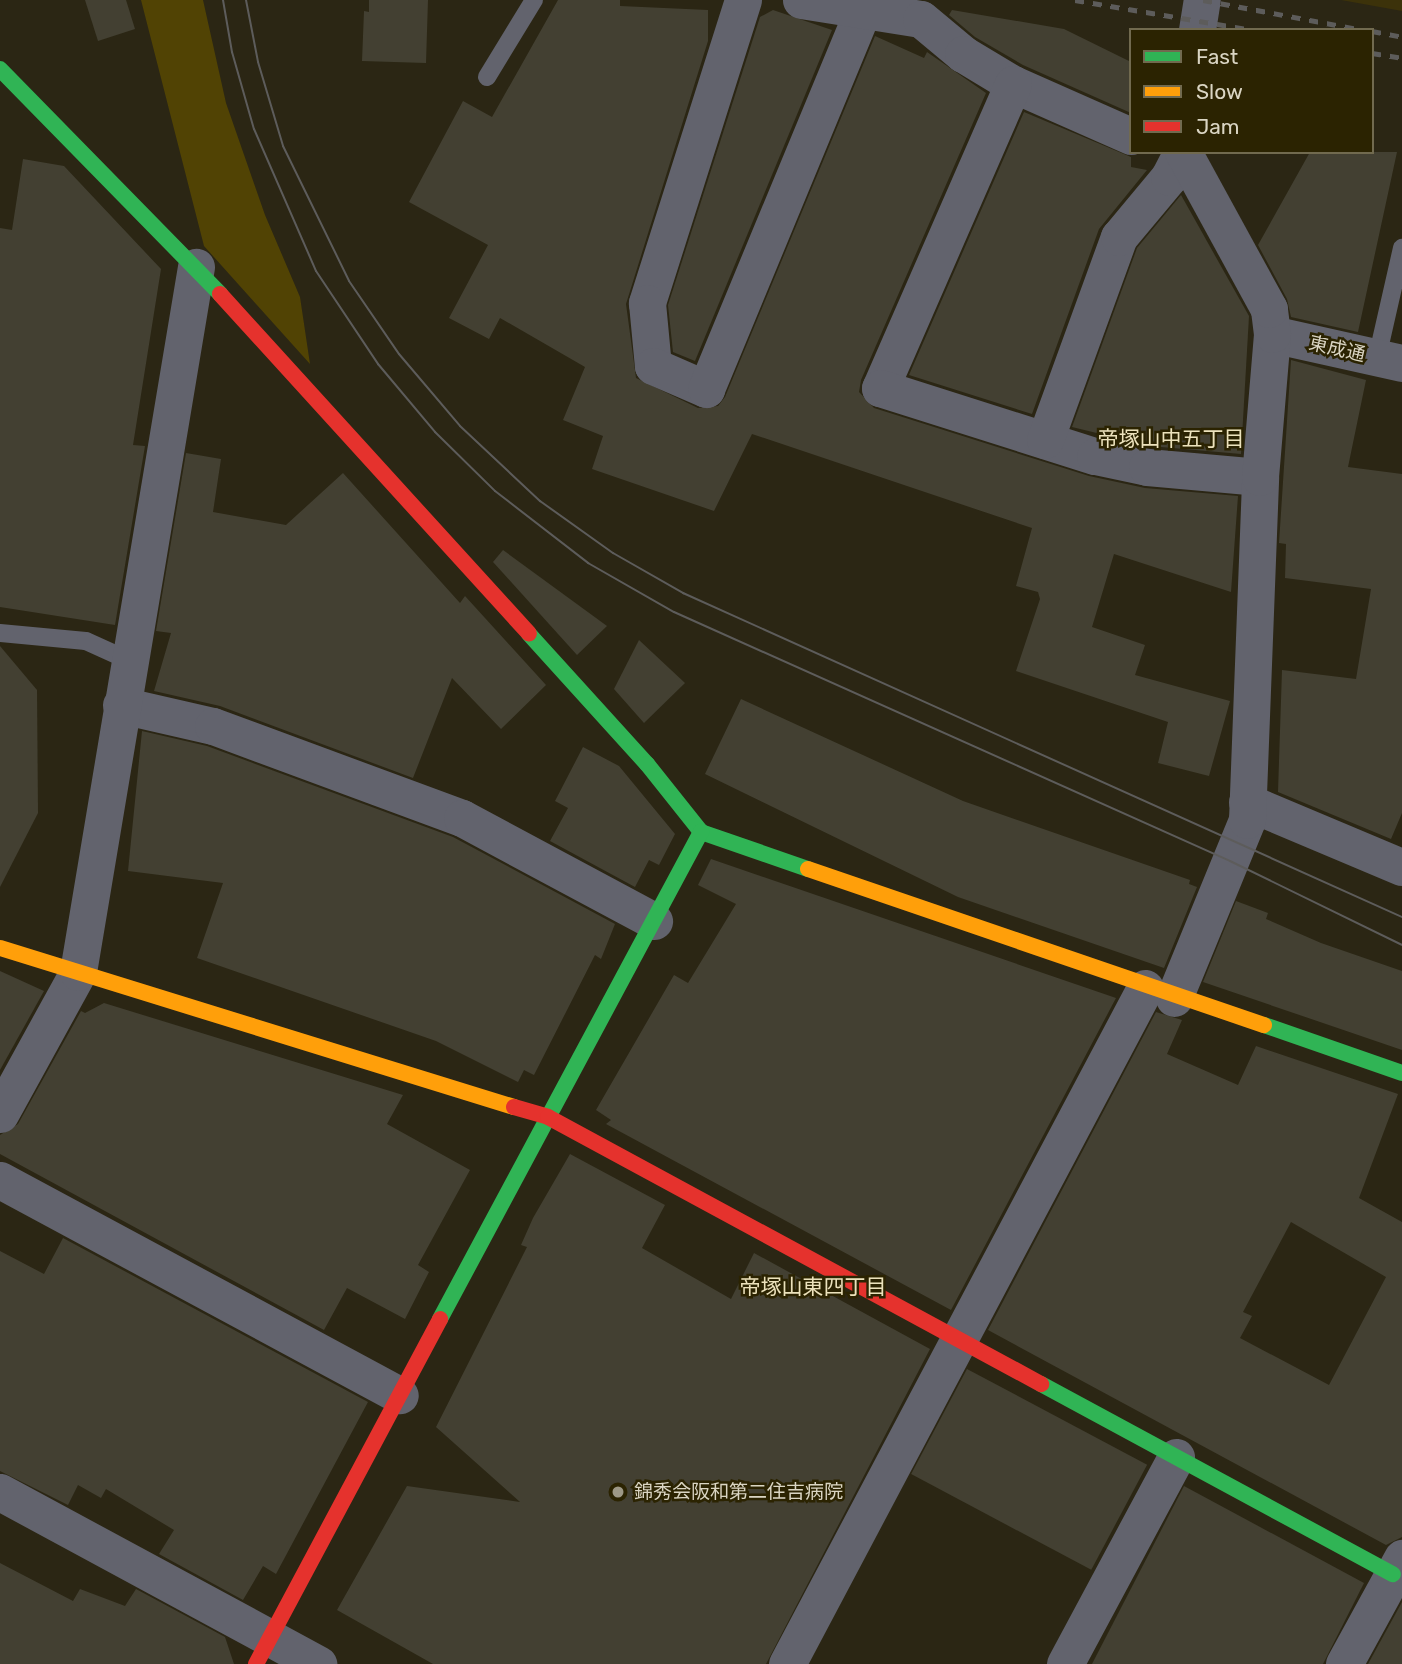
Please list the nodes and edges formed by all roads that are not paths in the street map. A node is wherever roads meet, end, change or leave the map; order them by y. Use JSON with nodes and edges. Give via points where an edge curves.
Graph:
{"nodes":[{"id":1,"x":534,"y":0,"type":"edge"},
{"id":2,"x":743,"y":0,"type":"edge"},
{"id":3,"x":801,"y":0,"type":"edge"},
{"id":4,"x":1202,"y":0,"type":"edge"},
{"id":5,"x":863,"y":10,"type":"junction"},
{"id":6,"x":1197,"y":28,"type":"edge"},
{"id":7,"x":0,"y":69,"type":"edge"},
{"id":8,"x":487,"y":77,"type":"dead end"},
{"id":9,"x":1013,"y":84,"type":"junction"},
{"id":10,"x":1129,"y":135,"type":"edge"},
{"id":11,"x":1181,"y":154,"type":"edge"},
{"id":12,"x":1183,"y":154,"type":"edge"},
{"id":13,"x":1402,"y":248,"type":"edge"},
{"id":14,"x":196,"y":267,"type":"junction"},
{"id":15,"x":1272,"y":334,"type":"junction"},
{"id":16,"x":1389,"y":360,"type":"edge"},
{"id":17,"x":1045,"y":440,"type":"junction"},
{"id":18,"x":1260,"y":477,"type":"junction"},
{"id":19,"x":0,"y":633,"type":"edge"},
{"id":20,"x":128,"y":660,"type":"junction"},
{"id":21,"x":121,"y":705,"type":"junction"},
{"id":22,"x":1247,"y":802,"type":"junction"},
{"id":23,"x":701,"y":832,"type":"junction"},
{"id":24,"x":1399,"y":856,"type":"edge"},
{"id":25,"x":654,"y":920,"type":"junction"},
{"id":26,"x":0,"y":948,"type":"edge"},
{"id":27,"x":78,"y":972,"type":"junction"},
{"id":28,"x":1160,"y":993,"type":"junction"},
{"id":29,"x":1402,"y":1073,"type":"edge"},
{"id":30,"x":0,"y":1114,"type":"edge"},
{"id":31,"x":548,"y":1117,"type":"junction"},
{"id":32,"x":0,"y":1180,"type":"edge"},
{"id":33,"x":959,"y":1340,"type":"junction"},
{"id":34,"x":400,"y":1395,"type":"junction"},
{"id":35,"x":1175,"y":1457,"type":"junction"},
{"id":36,"x":0,"y":1492,"type":"edge"},
{"id":37,"x":1398,"y":1566,"type":"edge"},
{"id":38,"x":263,"y":1651,"type":"edge"},
{"id":39,"x":318,"y":1664,"type":"edge"},
{"id":40,"x":787,"y":1664,"type":"edge"},
{"id":41,"x":1065,"y":1664,"type":"edge"},
{"id":42,"x":1344,"y":1664,"type":"edge"}],
"edges":[{"from":1,"to":8,"type":"lane"},
{"from":2,"to":5,"type":"street","via":[[647,303],[653,366],[706,389]]},
{"from":3,"to":5,"type":"street"},
{"from":4,"to":6,"type":"street"},
{"from":5,"to":9,"type":"street","via":[[921,19],[963,54]]},
{"from":7,"to":14,"type":"street"},
{"from":9,"to":10,"type":"street"},
{"from":9,"to":17,"type":"street","via":[[880,388]]},
{"from":11,"to":17,"type":"street","via":[[1169,177],[1119,237]]},
{"from":12,"to":15,"type":"street","via":[[1269,309]]},
{"from":13,"to":16,"type":"lane"},
{"from":14,"to":20,"type":"street"},
{"from":14,"to":23,"type":"street","via":[[647,764]]},
{"from":15,"to":16,"type":"street","name":"東成通"},
{"from":15,"to":18,"type":"street"},
{"from":17,"to":18,"type":"street","via":[[1147,467]]},
{"from":18,"to":22,"type":"street"},
{"from":19,"to":20,"type":"lane","via":[[86,641]]},
{"from":20,"to":21,"type":"street"},
{"from":21,"to":25,"type":"street","via":[[213,726],[462,818]]},
{"from":21,"to":27,"type":"street"},
{"from":22,"to":24,"type":"street"},
{"from":22,"to":28,"type":"street","via":[[1247,820]]},
{"from":23,"to":25,"type":"street"},
{"from":23,"to":28,"type":"street"},
{"from":25,"to":31,"type":"street"},
{"from":26,"to":27,"type":"street"},
{"from":27,"to":30,"type":"street"},
{"from":27,"to":31,"type":"street"},
{"from":28,"to":29,"type":"street"},
{"from":28,"to":33,"type":"street"},
{"from":31,"to":33,"type":"street"},
{"from":31,"to":34,"type":"street"},
{"from":32,"to":34,"type":"street"},
{"from":33,"to":35,"type":"street"},
{"from":33,"to":40,"type":"street"},
{"from":34,"to":38,"type":"street"},
{"from":35,"to":37,"type":"street"},
{"from":35,"to":41,"type":"street"},
{"from":36,"to":38,"type":"street"},
{"from":37,"to":42,"type":"street"},
{"from":38,"to":39,"type":"street"}]}
